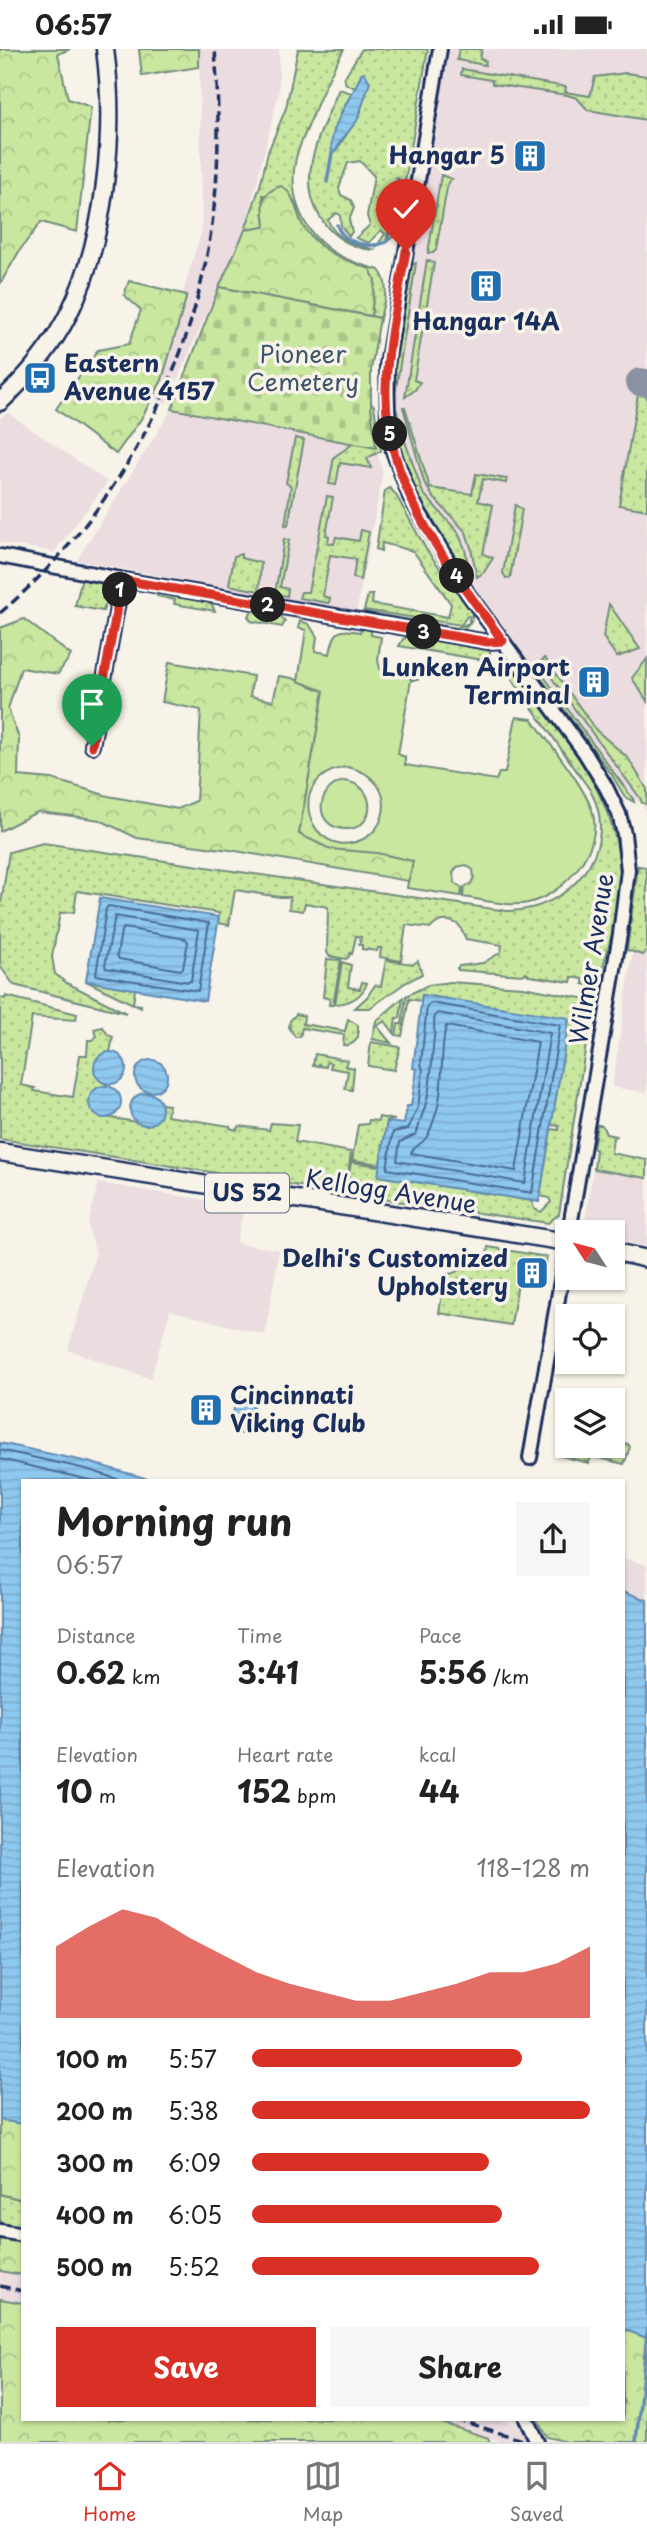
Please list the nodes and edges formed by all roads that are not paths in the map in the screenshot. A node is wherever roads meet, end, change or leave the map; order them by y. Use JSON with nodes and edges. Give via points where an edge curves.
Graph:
{"nodes":[{"id":1,"x":105,"y":49,"type":"edge"},
{"id":2,"x":440,"y":49,"type":"edge"},
{"id":3,"x":0,"y":402,"type":"edge"},
{"id":4,"x":0,"y":556,"type":"edge"},
{"id":5,"x":122,"y":580,"type":"junction"},
{"id":6,"x":503,"y":641,"type":"junction"},
{"id":7,"x":92,"y":746,"type":"dead end"},
{"id":8,"x":0,"y":1152,"type":"edge"},
{"id":9,"x":571,"y":1220,"type":"edge"},
{"id":10,"x":555,"y":1240,"type":"edge"},
{"id":11,"x":625,"y":1254,"type":"edge"},
{"id":12,"x":647,"y":1259,"type":"edge"},
{"id":13,"x":560,"y":1290,"type":"edge"},
{"id":14,"x":530,"y":1458,"type":"dead end"},
{"id":15,"x":0,"y":2231,"type":"edge"},
{"id":16,"x":21,"y":2235,"type":"edge"},
{"id":17,"x":527,"y":2421,"type":"edge"},
{"id":18,"x":537,"y":2442,"type":"edge"}],
"edges":[{"from":1,"to":3,"type":"main road","via":[[107,158],[84,278],[54,339]]},
{"from":2,"to":6,"type":"street","name":"Wilmer Avenue","via":[[388,355],[388,423],[400,475],[421,519]]},
{"from":4,"to":5,"type":"street"},
{"from":5,"to":6,"type":"street","via":[[393,627]]},
{"from":5,"to":7,"type":"street"},
{"from":6,"to":9,"type":"street","name":"Wilmer Avenue","via":[[606,787],[619,814],[627,853],[620,934]]},
{"from":8,"to":10,"type":"main road","name":"Kellogg Avenue","number":"US 52"},
{"from":11,"to":12,"type":"main road"},
{"from":13,"to":14,"type":"street"},
{"from":15,"to":16,"type":"street"},
{"from":17,"to":18,"type":"street"}]}
